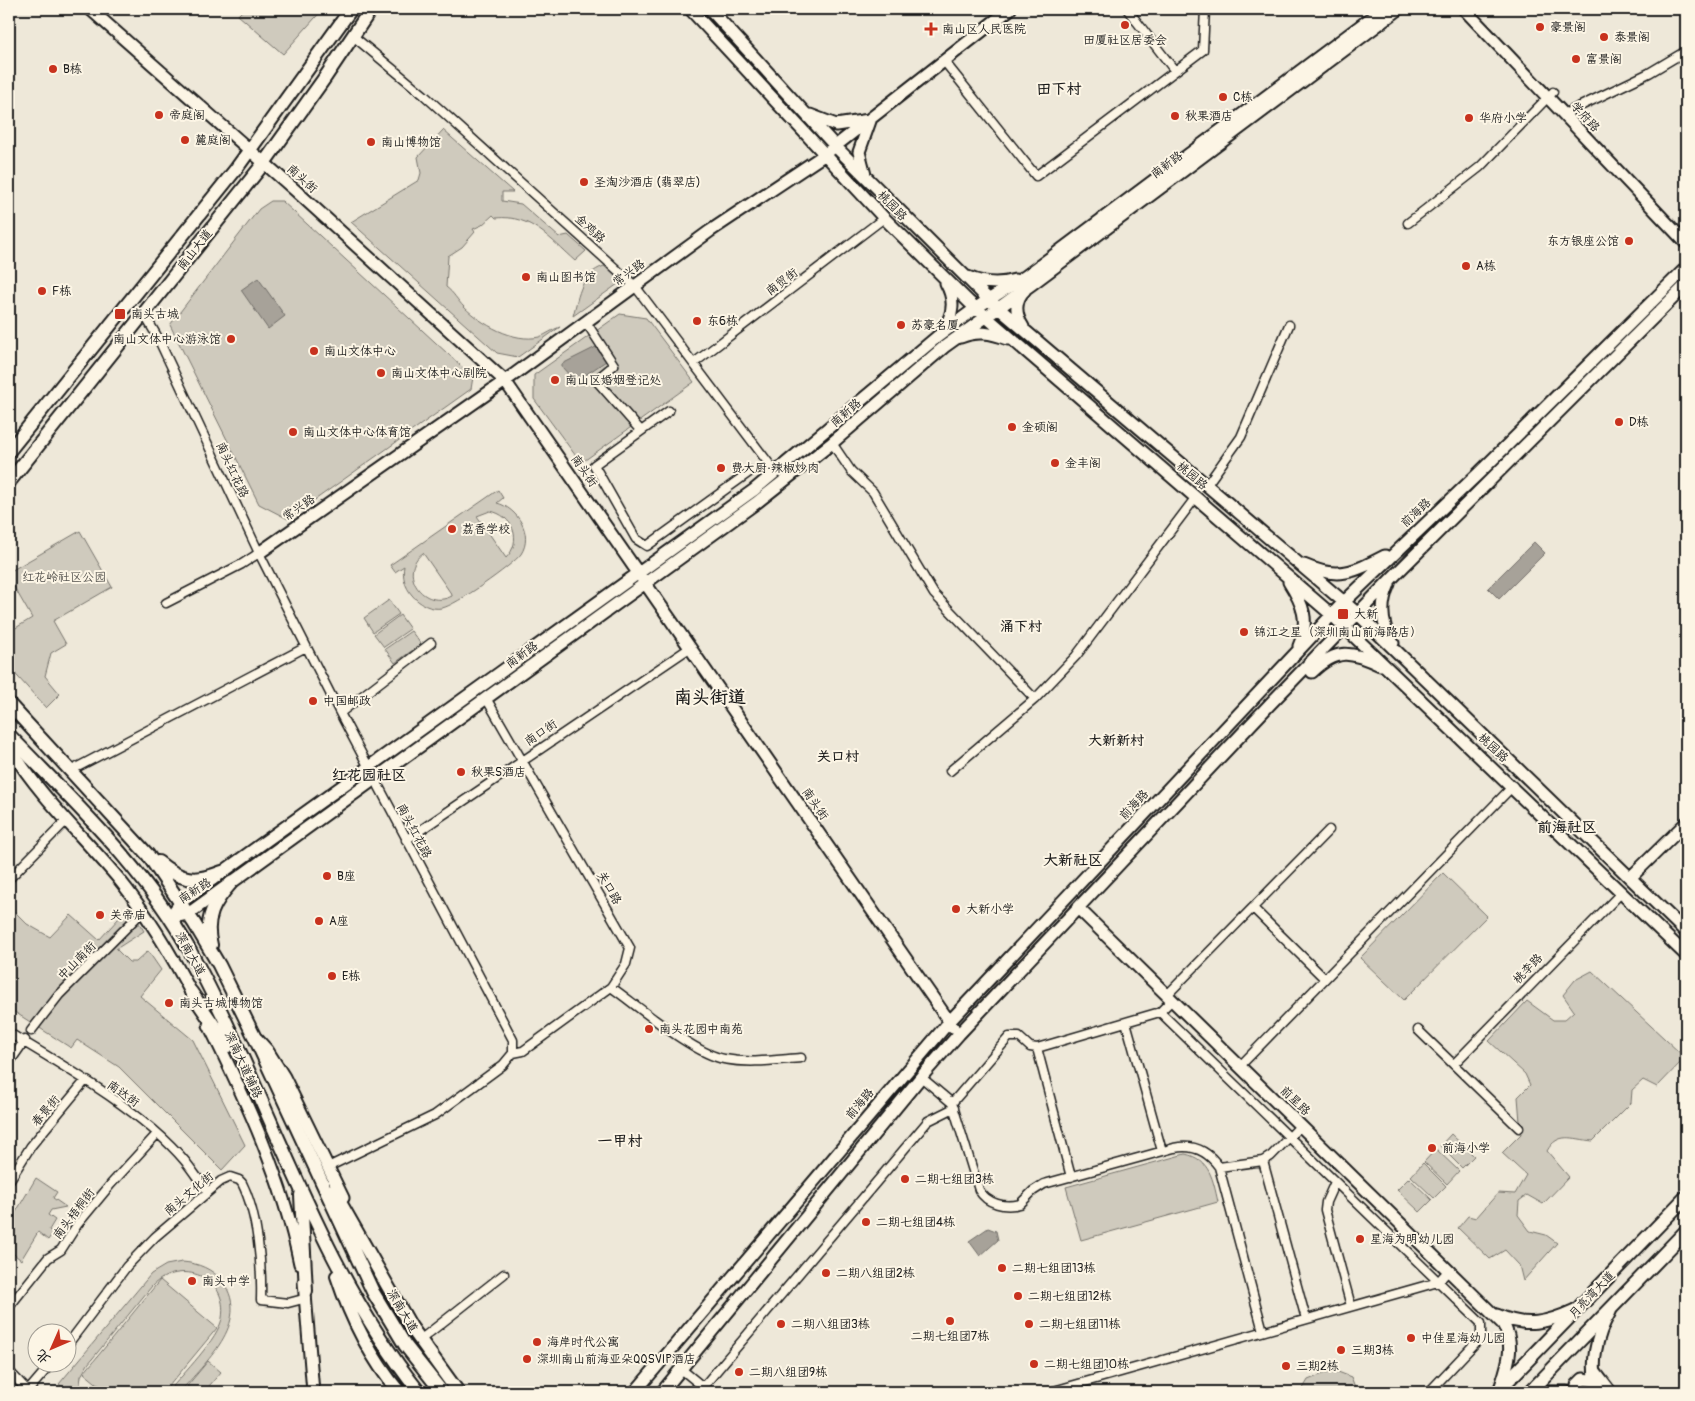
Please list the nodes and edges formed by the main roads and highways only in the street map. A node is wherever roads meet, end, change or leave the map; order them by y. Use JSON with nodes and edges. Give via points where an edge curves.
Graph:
{"nodes":[{"id":1,"x":90,"y":9,"type":"edge"},
{"id":2,"x":351,"y":9,"type":"edge"},
{"id":3,"x":371,"y":9,"type":"edge"},
{"id":4,"x":690,"y":9,"type":"edge"},
{"id":5,"x":710,"y":9,"type":"edge"},
{"id":6,"x":1010,"y":9,"type":"edge"},
{"id":7,"x":1384,"y":9,"type":"edge"},
{"id":8,"x":1399,"y":9,"type":"edge"},
{"id":9,"x":1464,"y":9,"type":"edge"},
{"id":10,"x":1475,"y":9,"type":"edge"},
{"id":11,"x":1550,"y":95,"type":"junction"},
{"id":12,"x":804,"y":112,"type":"junction"},
{"id":13,"x":1567,"y":112,"type":"junction"},
{"id":14,"x":870,"y":119,"type":"junction"},
{"id":15,"x":836,"y":147,"type":"junction"},
{"id":16,"x":250,"y":150,"type":"junction"},
{"id":17,"x":824,"y":156,"type":"junction"},
{"id":18,"x":264,"y":163,"type":"junction"},
{"id":19,"x":868,"y":180,"type":"junction"},
{"id":20,"x":1686,"y":234,"type":"edge"},
{"id":21,"x":1686,"y":243,"type":"edge"},
{"id":22,"x":1686,"y":268,"type":"edge"},
{"id":23,"x":958,"y":270,"type":"junction"},
{"id":24,"x":940,"y":273,"type":"junction"},
{"id":25,"x":1029,"y":280,"type":"junction"},
{"id":26,"x":1686,"y":285,"type":"edge"},
{"id":27,"x":993,"y":304,"type":"junction"},
{"id":28,"x":976,"y":308,"type":"junction"},
{"id":29,"x":985,"y":316,"type":"junction"},
{"id":30,"x":1029,"y":335,"type":"junction"},
{"id":31,"x":1013,"y":340,"type":"junction"},
{"id":32,"x":940,"y":342,"type":"junction"},
{"id":33,"x":505,"y":381,"type":"junction"},
{"id":34,"x":9,"y":451,"type":"edge"},
{"id":35,"x":9,"y":482,"type":"edge"},
{"id":36,"x":1396,"y":551,"type":"junction"},
{"id":37,"x":258,"y":553,"type":"road end"},
{"id":38,"x":1290,"y":559,"type":"junction"},
{"id":39,"x":639,"y":571,"type":"junction"},
{"id":40,"x":1283,"y":573,"type":"junction"},
{"id":41,"x":1393,"y":577,"type":"junction"},
{"id":42,"x":646,"y":582,"type":"junction"},
{"id":43,"x":1344,"y":602,"type":"junction"},
{"id":44,"x":1358,"y":614,"type":"junction"},
{"id":45,"x":1332,"y":615,"type":"junction"},
{"id":46,"x":1345,"y":627,"type":"junction"},
{"id":47,"x":1297,"y":652,"type":"junction"},
{"id":48,"x":1408,"y":662,"type":"junction"},
{"id":49,"x":1396,"y":676,"type":"junction"},
{"id":50,"x":1271,"y":703,"type":"junction"},
{"id":51,"x":9,"y":704,"type":"edge"},
{"id":52,"x":9,"y":735,"type":"edge"},
{"id":53,"x":9,"y":746,"type":"edge"},
{"id":54,"x":1686,"y":823,"type":"edge"},
{"id":55,"x":148,"y":855,"type":"junction"},
{"id":56,"x":222,"y":872,"type":"junction"},
{"id":57,"x":1630,"y":878,"type":"junction"},
{"id":58,"x":231,"y":883,"type":"junction"},
{"id":59,"x":181,"y":902,"type":"junction"},
{"id":60,"x":1078,"y":908,"type":"junction"},
{"id":61,"x":188,"y":914,"type":"junction"},
{"id":62,"x":170,"y":918,"type":"junction"},
{"id":63,"x":1686,"y":932,"type":"edge"},
{"id":64,"x":1686,"y":954,"type":"edge"},
{"id":65,"x":219,"y":965,"type":"junction"},
{"id":66,"x":191,"y":992,"type":"junction"},
{"id":67,"x":949,"y":1022,"type":"junction"},
{"id":68,"x":959,"y":1034,"type":"junction"},
{"id":69,"x":254,"y":1036,"type":"junction"},
{"id":70,"x":250,"y":1077,"type":"junction"},
{"id":71,"x":294,"y":1120,"type":"junction"},
{"id":72,"x":300,"y":1188,"type":"junction"},
{"id":73,"x":1686,"y":1197,"type":"edge"},
{"id":74,"x":1686,"y":1231,"type":"edge"},
{"id":75,"x":324,"y":1240,"type":"junction"},
{"id":76,"x":374,"y":1260,"type":"junction"},
{"id":77,"x":306,"y":1295,"type":"junction"},
{"id":78,"x":1615,"y":1304,"type":"junction"},
{"id":79,"x":1580,"y":1308,"type":"junction"},
{"id":80,"x":1493,"y":1313,"type":"junction"},
{"id":81,"x":1597,"y":1387,"type":"edge"},
{"id":82,"x":1499,"y":1390,"type":"edge"},
{"id":83,"x":313,"y":1392,"type":"edge"},
{"id":84,"x":399,"y":1392,"type":"edge"},
{"id":85,"x":419,"y":1392,"type":"edge"},
{"id":86,"x":442,"y":1392,"type":"edge"},
{"id":87,"x":458,"y":1392,"type":"edge"},
{"id":88,"x":635,"y":1392,"type":"edge"},
{"id":89,"x":662,"y":1392,"type":"edge"},
{"id":90,"x":1530,"y":1392,"type":"edge"},
{"id":91,"x":1548,"y":1392,"type":"edge"},
{"id":92,"x":1567,"y":1392,"type":"edge"},
{"id":93,"x":1577,"y":1392,"type":"edge"}],
"edges":[{"from":1,"to":16,"type":"main road","name":"南头街"},
{"from":2,"to":16,"type":"main road","name":"南山大道"},
{"from":3,"to":18,"type":"main road","name":"南山大道"},
{"from":4,"to":17,"type":"main road","name":"桃园路"},
{"from":5,"to":12,"type":"main road","name":"桃园路"},
{"from":6,"to":14,"type":"main road","name":"常兴路"},
{"from":7,"to":25,"type":"main road","name":"南新路"},
{"from":8,"to":25,"type":"main road","name":"南新路"},
{"from":9,"to":11,"type":"main road","name":"学府路"},
{"from":10,"to":11,"type":"main road","name":"学府路"},
{"from":11,"to":13,"type":"main road","name":"学府路"},
{"from":12,"to":14,"type":"main road","via":[[836,125]]},
{"from":12,"to":15,"type":"main road","name":"桃园路"},
{"from":13,"to":20,"type":"main road","name":"学府路"},
{"from":13,"to":21,"type":"main road","name":"学府路"},
{"from":14,"to":15,"type":"main road","name":"常兴路"},
{"from":14,"to":19,"type":"main road","via":[[859,152],[862,170]]},
{"from":15,"to":17,"type":"main road","name":"常兴路"},
{"from":15,"to":19,"type":"main road","name":"桃园路"},
{"from":16,"to":18,"type":"main road","name":"南头街"},
{"from":16,"to":34,"type":"main road","name":"南山大道"},
{"from":17,"to":24,"type":"main road","name":"桃园路"},
{"from":17,"to":33,"type":"main road","name":"常兴路","via":[[710,231]]},
{"from":18,"to":33,"type":"main road","name":"南头街"},
{"from":18,"to":35,"type":"main road","name":"南山大道"},
{"from":19,"to":23,"type":"main road","name":"桃园路"},
{"from":22,"to":36,"type":"main road","name":"前海路"},
{"from":23,"to":25,"type":"main road","via":[[985,283]]},
{"from":23,"to":27,"type":"main road","name":"桃园路"},
{"from":24,"to":28,"type":"main road","name":"桃园路"},
{"from":24,"to":32,"type":"main road","via":[[949,288],[953,305]]},
{"from":25,"to":27,"type":"main road","name":"南新路"},
{"from":25,"to":30,"type":"main road","via":[[1017,307],[1021,324]]},
{"from":26,"to":41,"type":"main road"},
{"from":27,"to":28,"type":"main road","name":"南新路"},
{"from":27,"to":29,"type":"main road","name":"南新路"},
{"from":27,"to":30,"type":"main road","name":"桃园路"},
{"from":28,"to":29,"type":"main road","name":"桃园路"},
{"from":28,"to":32,"type":"main road","name":"南新路"},
{"from":29,"to":31,"type":"main road","name":"桃园路"},
{"from":29,"to":32,"type":"main road","name":"南新路"},
{"from":30,"to":38,"type":"main road","name":"桃园路"},
{"from":31,"to":32,"type":"main road","via":[[979,332]]},
{"from":31,"to":40,"type":"main road","name":"桃园路"},
{"from":32,"to":39,"type":"main road","name":"南新路","via":[[776,473]]},
{"from":32,"to":42,"type":"main road","name":"南新路","via":[[832,443]]},
{"from":33,"to":37,"type":"main road","name":"常兴路"},
{"from":33,"to":39,"type":"main road","name":"南头街"},
{"from":36,"to":38,"type":"main road","via":[[1356,571],[1342,573],[1322,572]]},
{"from":36,"to":43,"type":"main road","name":"前海路"},
{"from":38,"to":43,"type":"main road","name":"桃园路"},
{"from":39,"to":42,"type":"main road","name":"南头街"},
{"from":39,"to":56,"type":"main road","name":"南新路"},
{"from":40,"to":45,"type":"main road","name":"桃园路"},
{"from":40,"to":47,"type":"main road","via":[[1305,616],[1304,635]]},
{"from":41,"to":44,"type":"main road"},
{"from":41,"to":48,"type":"main road","via":[[1385,596],[1383,618],[1388,636]]},
{"from":42,"to":58,"type":"main road","name":"南新路"},
{"from":42,"to":67,"type":"main road","name":"南头街"},
{"from":43,"to":44,"type":"main road","name":"桃园路"},
{"from":43,"to":45,"type":"main road","name":"前海路"},
{"from":44,"to":46,"type":"main road"},
{"from":44,"to":48,"type":"main road","name":"桃园路"},
{"from":45,"to":46,"type":"main road","name":"桃园路"},
{"from":45,"to":47,"type":"main road","name":"前海路"},
{"from":46,"to":49,"type":"main road","name":"桃园路"},
{"from":46,"to":50,"type":"main road"},
{"from":47,"to":67,"type":"main road","name":"前海路"},
{"from":48,"to":57,"type":"main road","name":"桃园路"},
{"from":49,"to":50,"type":"main road","via":[[1368,659],[1354,654],[1336,654]]},
{"from":49,"to":64,"type":"main road","name":"桃园路"},
{"from":50,"to":60,"type":"main road"},
{"from":51,"to":55,"type":"main road","name":"深南大道"},
{"from":52,"to":62,"type":"main road","name":"深南大道","via":[[118,848]]},
{"from":53,"to":66,"type":"main road","name":"深南大道辅路","via":[[29,778],[143,911]]},
{"from":54,"to":57,"type":"main road"},
{"from":55,"to":56,"type":"main road","via":[[175,874],[189,879],[201,880]]},
{"from":55,"to":59,"type":"main road","name":"深南大道"},
{"from":56,"to":59,"type":"main road","name":"南新路"},
{"from":57,"to":63,"type":"main road","name":"桃园路"},
{"from":58,"to":61,"type":"main road","name":"南新路"},
{"from":58,"to":65,"type":"main road","via":[[215,902],[208,925],[211,946]]},
{"from":59,"to":61,"type":"main road","name":"深南大道"},
{"from":59,"to":62,"type":"main road","name":"南新路"},
{"from":60,"to":68,"type":"main road"},
{"from":60,"to":80,"type":"main road","name":"前星路"},
{"from":61,"to":62,"type":"main road","name":"南新路"},
{"from":61,"to":65,"type":"main road","name":"深南大道"},
{"from":62,"to":70,"type":"main road","name":"深南大道","via":[[205,980]]},
{"from":65,"to":69,"type":"main road","name":"深南大道"},
{"from":66,"to":70,"type":"main road"},
{"from":66,"to":77,"type":"main road","name":"深南大道辅路","via":[[257,1128],[275,1173],[288,1213]]},
{"from":67,"to":68,"type":"main road","name":"南头街"},
{"from":67,"to":88,"type":"main road","name":"前海路"},
{"from":68,"to":89,"type":"main road"},
{"from":69,"to":71,"type":"main road","name":"深南大道"},
{"from":69,"to":76,"type":"main road","name":"深南大道辅路","via":[[276,1063]]},
{"from":70,"to":72,"type":"main road","name":"深南大道"},
{"from":71,"to":76,"type":"main road","name":"深南大道"},
{"from":71,"to":86,"type":"main road","name":"深南大道","via":[[373,1292],[405,1346]]},
{"from":72,"to":75,"type":"main road","name":"深南大道"},
{"from":72,"to":77,"type":"main road"},
{"from":73,"to":79,"type":"main road","name":"月亮湾大道"},
{"from":74,"to":78,"type":"main road","name":"月亮湾大道"},
{"from":75,"to":84,"type":"main road","name":"深南大道","via":[[354,1324],[373,1358]]},
{"from":75,"to":85,"type":"main road","name":"深南大道","via":[[368,1320]]},
{"from":76,"to":87,"type":"main road","name":"深南大道","via":[[390,1293]]},
{"from":77,"to":83,"type":"main road","name":"深南大道辅路"},
{"from":78,"to":81,"type":"main road","via":[[1597,1341],[1594,1367]]},
{"from":78,"to":90,"type":"main road","name":"月亮湾大道"},
{"from":79,"to":80,"type":"main road","name":"前星路","via":[[1537,1324],[1516,1322]]},
{"from":79,"to":82,"type":"main road","name":"月亮湾大道"},
{"from":80,"to":82,"type":"main road","name":"前星路","via":[[1507,1331],[1510,1341]]},
{"from":81,"to":93,"type":"main road","via":[[1583,1379],[1577,1385]]},
{"from":91,"to":92,"type":"main road"}]}
